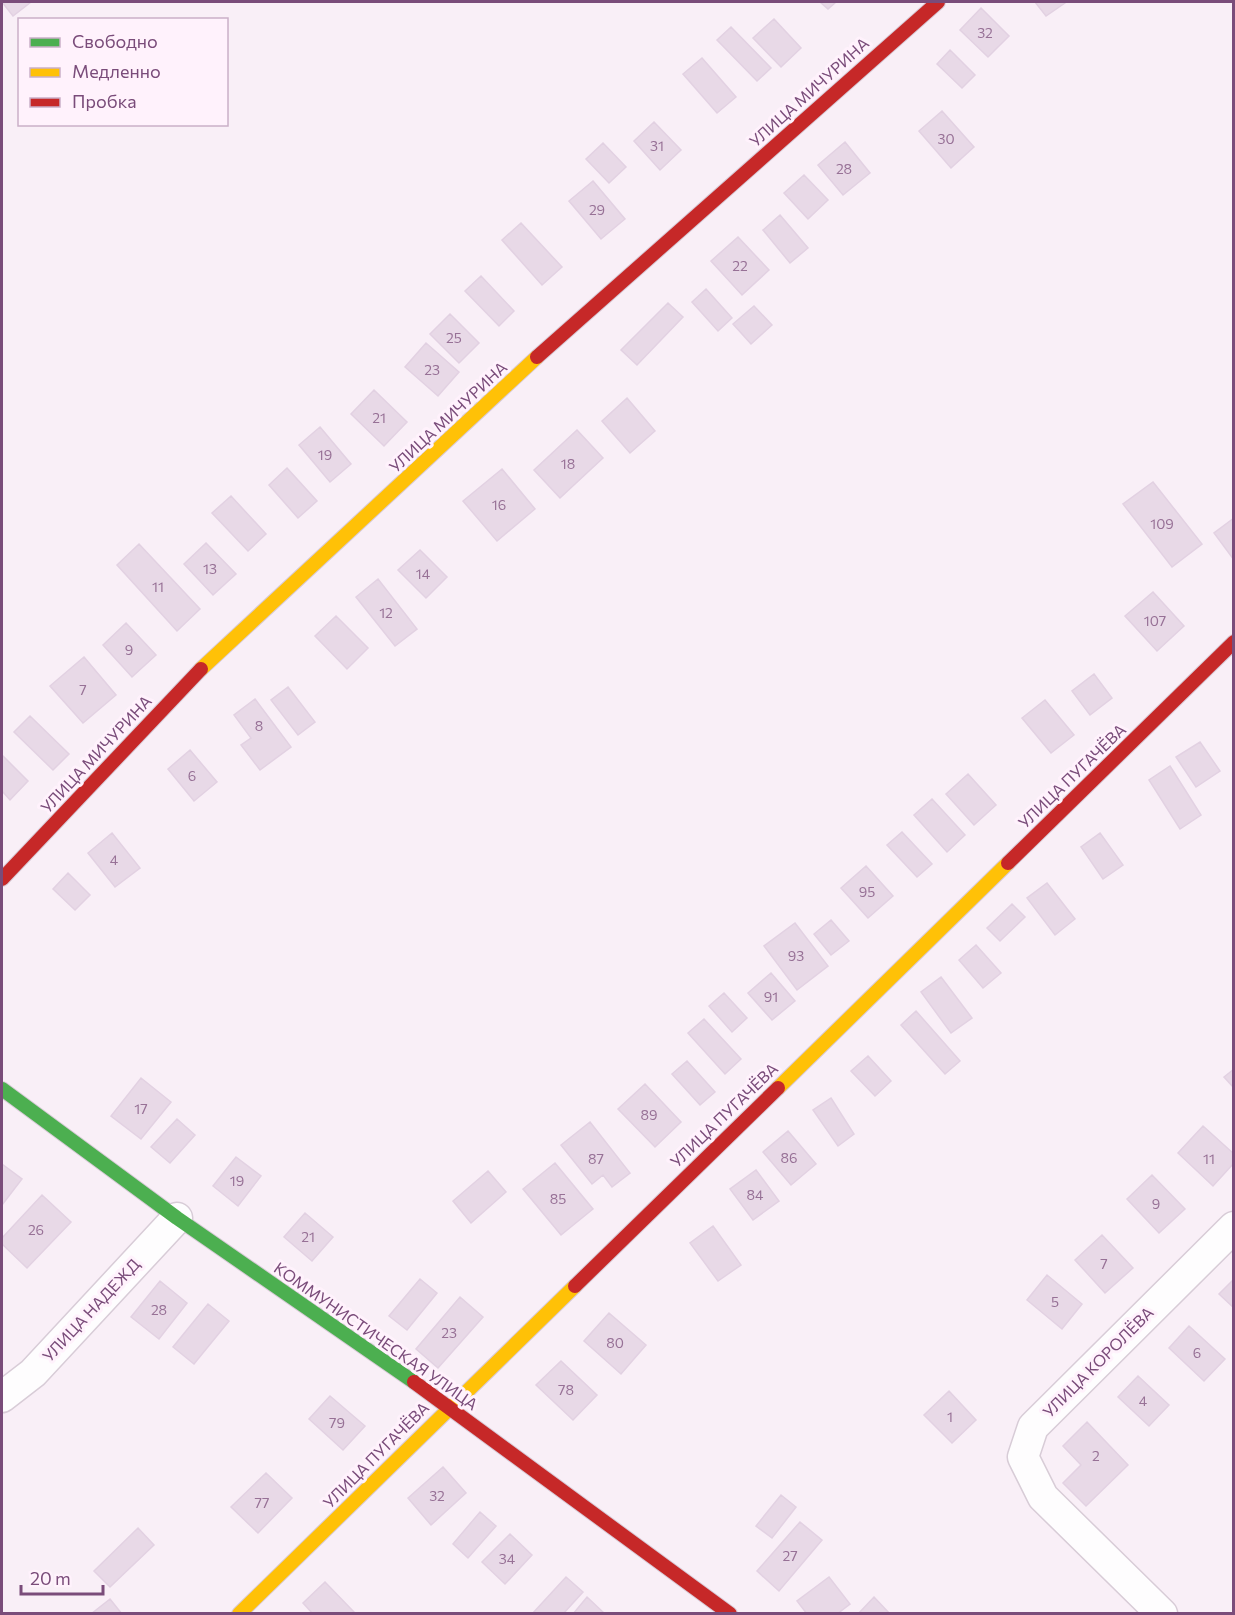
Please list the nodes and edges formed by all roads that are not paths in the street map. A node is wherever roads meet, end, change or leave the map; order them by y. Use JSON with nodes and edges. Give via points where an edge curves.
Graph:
{"nodes":[{"id":1,"x":938,"y":2,"type":"edge"},
{"id":2,"x":1233,"y":642,"type":"edge"},
{"id":3,"x":2,"y":879,"type":"edge"},
{"id":4,"x":2,"y":1089,"type":"edge"},
{"id":5,"x":177,"y":1218,"type":"junction"},
{"id":6,"x":1233,"y":1227,"type":"edge"},
{"id":7,"x":2,"y":1397,"type":"edge"},
{"id":8,"x":449,"y":1406,"type":"junction"},
{"id":9,"x":239,"y":1614,"type":"edge"},
{"id":10,"x":730,"y":1614,"type":"edge"},
{"id":11,"x":1162,"y":1614,"type":"edge"}],
"edges":[{"from":1,"to":3,"type":"street","name":"УЛИЦА МИЧУРИНА","via":[[552,343],[177,691]]},
{"from":2,"to":8,"type":"street","name":"УЛИЦА ПУГАЧЁВА"},
{"from":4,"to":5,"type":"street","name":"КОММУНИСТИЧЕСКАЯ УЛИЦА"},
{"from":5,"to":7,"type":"street","name":"УЛИЦА НАДЕЖД","via":[[33,1374]]},
{"from":5,"to":8,"type":"street","name":"КОММУНИСТИЧЕСКАЯ УЛИЦА"},
{"from":6,"to":11,"type":"street","name":"УЛИЦА КОРОЛЁВА","via":[[1033,1427],[1023,1457],[1043,1497]]},
{"from":8,"to":9,"type":"street","name":"УЛИЦА ПУГАЧЁВА"},
{"from":8,"to":10,"type":"street","name":"КОММУНИСТИЧЕСКАЯ УЛИЦА"}]}
